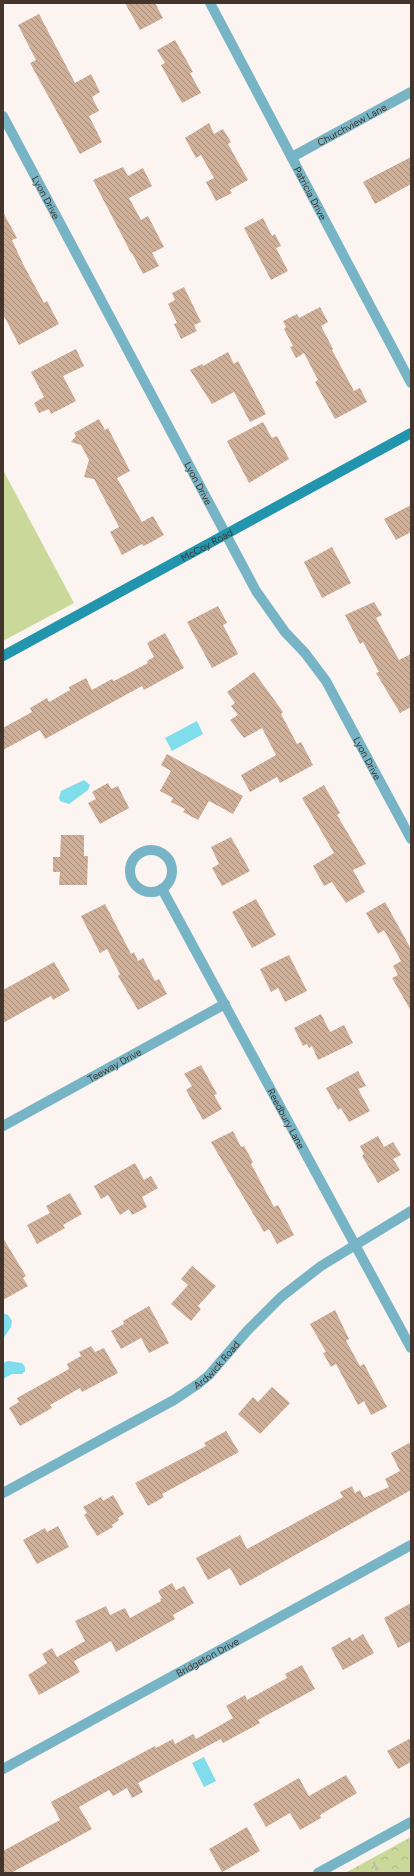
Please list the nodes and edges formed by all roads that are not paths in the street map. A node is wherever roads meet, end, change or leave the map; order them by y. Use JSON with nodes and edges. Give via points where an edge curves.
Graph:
{"nodes":[{"id":1,"x":210,"y":3,"type":"edge"},
{"id":2,"x":411,"y":92,"type":"edge"},
{"id":3,"x":3,"y":116,"type":"edge"},
{"id":4,"x":292,"y":157,"type":"junction"},
{"id":5,"x":411,"y":384,"type":"edge"},
{"id":6,"x":411,"y":432,"type":"edge"},
{"id":7,"x":225,"y":534,"type":"junction"},
{"id":8,"x":3,"y":656,"type":"edge"},
{"id":9,"x":411,"y":839,"type":"edge"},
{"id":10,"x":162,"y":889,"type":"junction"},
{"id":11,"x":225,"y":1004,"type":"junction"},
{"id":12,"x":3,"y":1126,"type":"edge"},
{"id":13,"x":411,"y":1211,"type":"edge"},
{"id":14,"x":355,"y":1245,"type":"junction"},
{"id":15,"x":411,"y":1348,"type":"edge"},
{"id":16,"x":3,"y":1492,"type":"edge"},
{"id":17,"x":411,"y":1545,"type":"edge"},
{"id":18,"x":3,"y":1769,"type":"edge"},
{"id":19,"x":411,"y":1822,"type":"edge"},
{"id":20,"x":318,"y":1873,"type":"edge"}],
"edges":[{"from":1,"to":4,"type":"street","name":"Patricia Drive"},
{"from":2,"to":4,"type":"street","name":"Churchview Lane"},
{"from":3,"to":7,"type":"street","name":"Lyon Drive"},
{"from":4,"to":5,"type":"street","name":"Patricia Drive"},
{"from":6,"to":7,"type":"main road","name":"McCoy Road"},
{"from":7,"to":8,"type":"main road","name":"McCoy Road"},
{"from":7,"to":9,"type":"street","name":"Lyon Drive","via":[[270,612],[326,682]]},
{"from":10,"to":10,"type":"street","via":[[172,874],[170,861],[160,851],[152,849],[138,853],[130,865],[135,885],[147,892]]},
{"from":10,"to":11,"type":"street","name":"Reedbury Lane"},
{"from":11,"to":12,"type":"street","name":"Teeway Drive"},
{"from":11,"to":14,"type":"street","name":"Reedbury Lane"},
{"from":13,"to":14,"type":"street","name":"Ardwick Road"},
{"from":14,"to":15,"type":"street","name":"Reedbury Lane"},
{"from":14,"to":16,"type":"street","name":"Ardwick Road","via":[[320,1266],[281,1297],[198,1384],[167,1404]]},
{"from":17,"to":18,"type":"street","name":"Bridgeton Drive"},
{"from":19,"to":20,"type":"street"}]}
